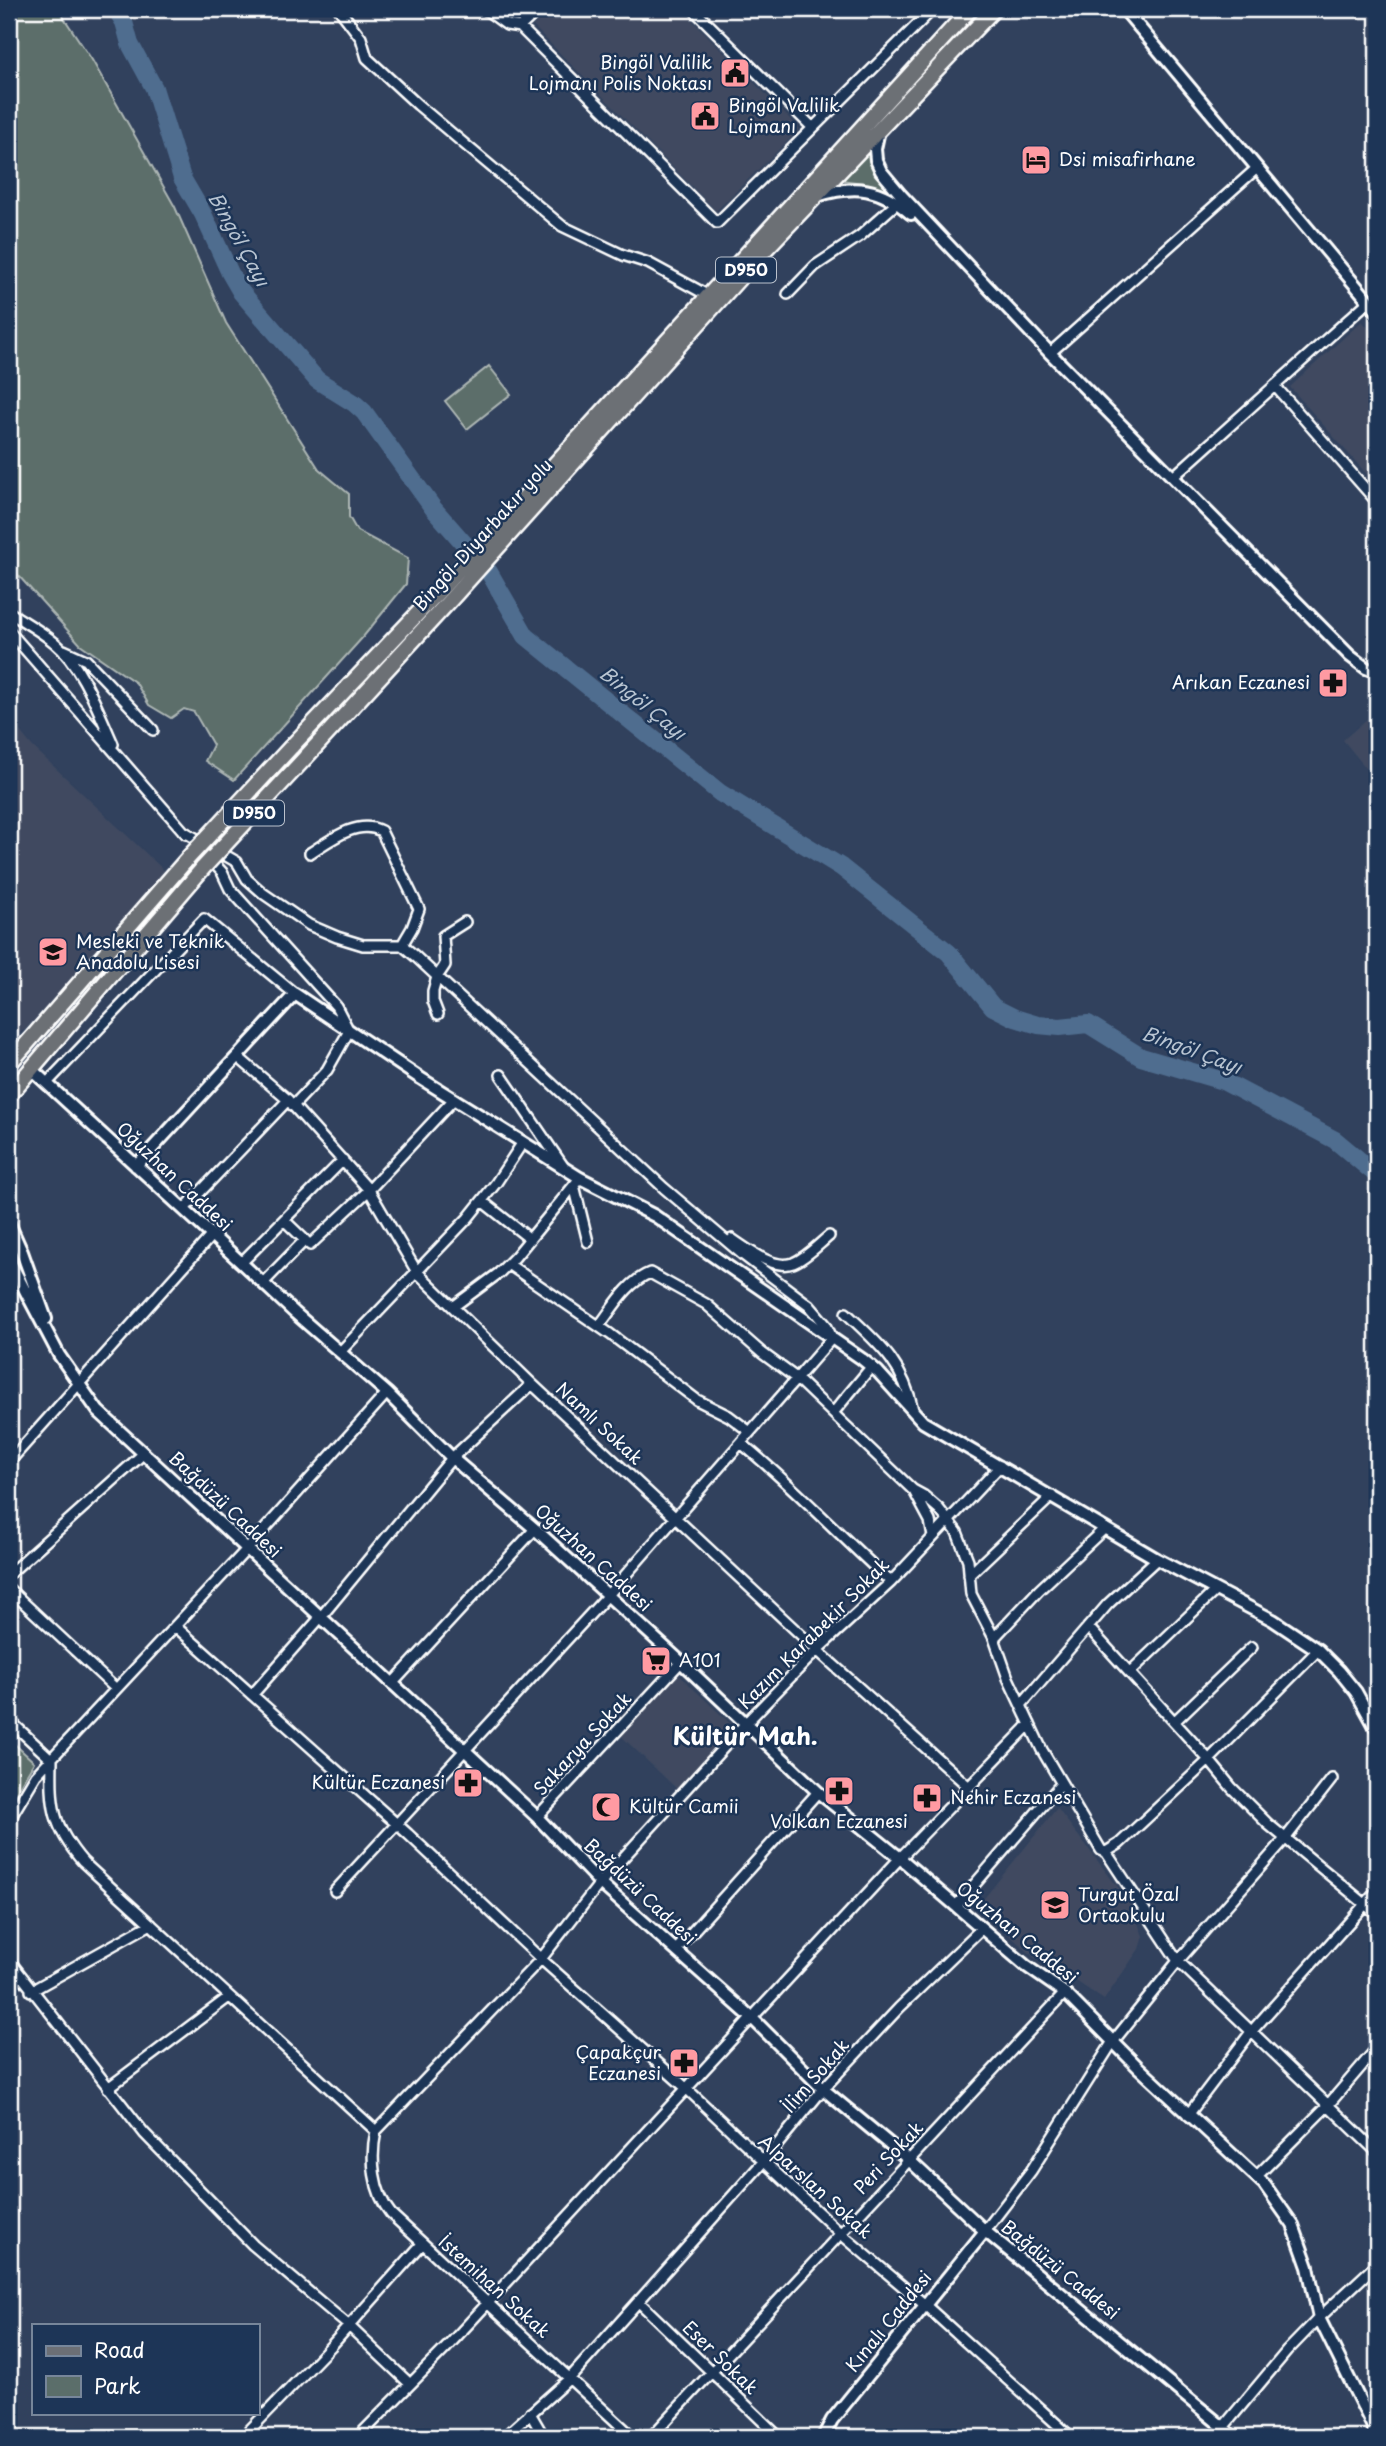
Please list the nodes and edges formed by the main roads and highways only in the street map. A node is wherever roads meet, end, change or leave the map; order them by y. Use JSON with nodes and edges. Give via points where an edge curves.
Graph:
{"nodes":[{"id":1,"x":970,"y":9,"type":"edge"},
{"id":2,"x":994,"y":9,"type":"edge"},
{"id":3,"x":500,"y":534,"type":"junction"},
{"id":4,"x":447,"y":593,"type":"junction"},
{"id":5,"x":12,"y":1059,"type":"edge"},
{"id":6,"x":9,"y":1095,"type":"edge"}],
"edges":[{"from":1,"to":3,"type":"main road","name":"Bingöl-Diyarbakır yolu","number":"D950","via":[[707,295]]},
{"from":2,"to":3,"type":"main road","name":"Bingöl-Diyarbakır yolu","number":"D950"},
{"from":3,"to":4,"type":"main road","name":"Bingöl-Diyarbakır yolu","number":"D950"},
{"from":4,"to":5,"type":"main road","name":"Bingöl-Diyarbakır yolu","number":"D950","bridge":true,"via":[[291,747]]},
{"from":4,"to":6,"type":"main road","name":"Bingöl-Diyarbakır yolu","number":"D950","bridge":true}]}
